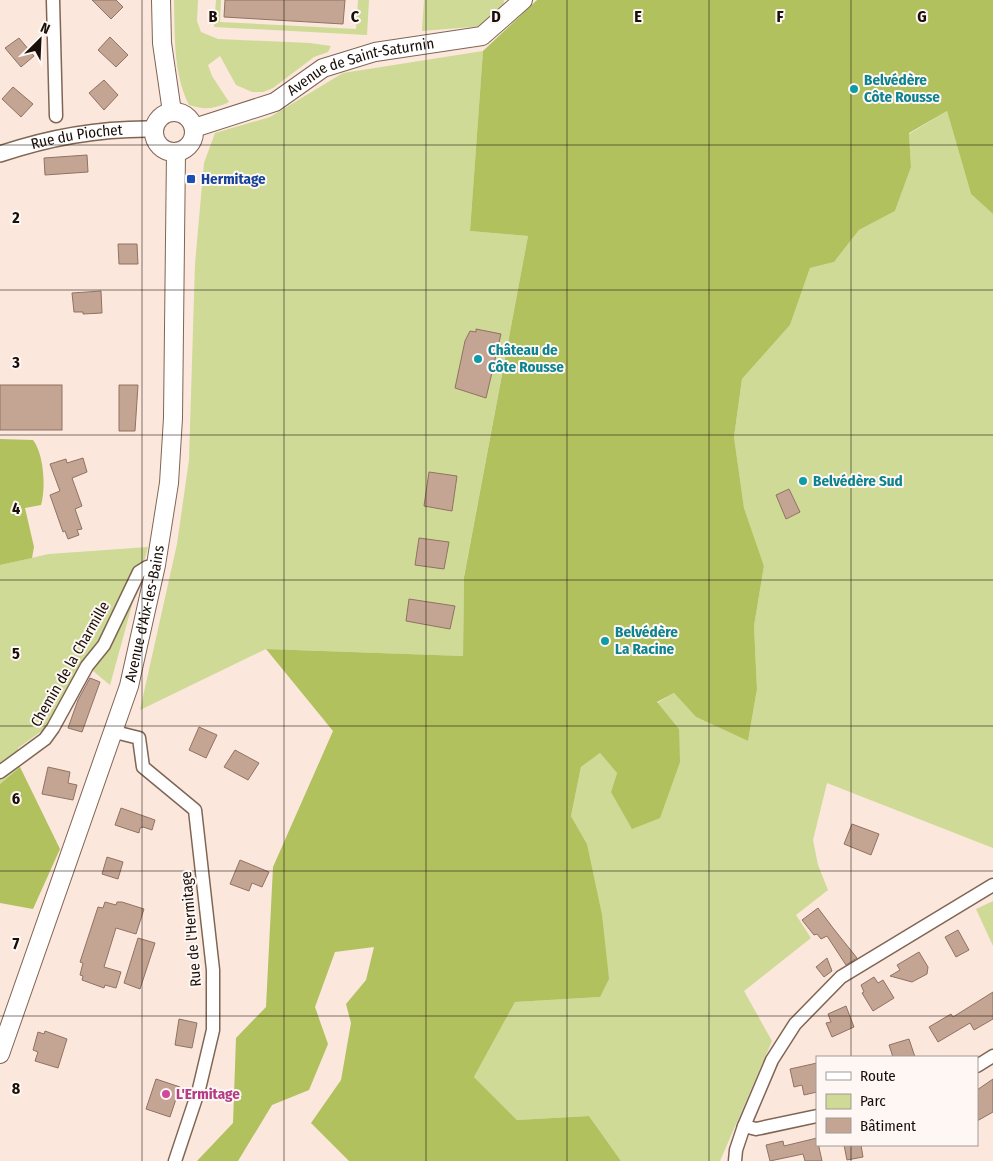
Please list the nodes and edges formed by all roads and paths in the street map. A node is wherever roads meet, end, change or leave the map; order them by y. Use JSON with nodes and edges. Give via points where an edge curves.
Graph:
{"nodes":[{"id":1,"x":53,"y":0,"type":"edge"},
{"id":2,"x":162,"y":0,"type":"edge"},
{"id":3,"x":523,"y":0,"type":"edge"},
{"id":4,"x":172,"y":112,"type":"junction"},
{"id":5,"x":56,"y":116,"type":"dead end"},
{"id":6,"x":194,"y":128,"type":"junction"},
{"id":7,"x":155,"y":129,"type":"junction"},
{"id":8,"x":176,"y":152,"type":"junction"},
{"id":9,"x":0,"y":154,"type":"edge"},
{"id":10,"x":156,"y":565,"type":"junction"},
{"id":11,"x":115,"y":732,"type":"junction"},
{"id":12,"x":0,"y":772,"type":"edge"},
{"id":13,"x":993,"y":885,"type":"edge"},
{"id":14,"x":0,"y":1054,"type":"edge"},
{"id":15,"x":993,"y":1056,"type":"edge"},
{"id":16,"x":978,"y":1065,"type":"edge"},
{"id":17,"x":816,"y":1116,"type":"edge"},
{"id":18,"x":744,"y":1126,"type":"junction"},
{"id":19,"x":175,"y":1161,"type":"edge"},
{"id":20,"x":735,"y":1161,"type":"edge"}],
"edges":[{"from":1,"to":5,"type":"street"},
{"from":2,"to":4,"type":"main road","via":[[162,43]]},
{"from":3,"to":6,"type":"main road","name":"Avenue de Saint-Saturnin","via":[[482,36],[375,52],[323,68],[275,102]]},
{"from":4,"to":6,"type":"main road","via":[[187,117]]},
{"from":4,"to":7,"type":"main road","via":[[158,120]]},
{"from":6,"to":8,"type":"main road","via":[[189,146]]},
{"from":7,"to":8,"type":"main road","via":[[159,145]]},
{"from":7,"to":9,"type":"street","name":"Rue du Piochet","via":[[57,137]]},
{"from":8,"to":10,"type":"main road","name":"Avenue d'Aix-les-Bains","via":[[173,418],[169,482]]},
{"from":10,"to":11,"type":"main road","name":"Avenue d'Aix-les-Bains","via":[[129,686]]},
{"from":10,"to":12,"type":"street","name":"Chemin de la Charmille","via":[[138,572],[104,645],[87,666],[45,739]]},
{"from":11,"to":14,"type":"main road","name":"Avenue d'Aix-les-Bains"},
{"from":11,"to":19,"type":"street","name":"Rue de l'Hermitage","via":[[139,738],[143,767],[195,810],[213,970],[213,1030],[199,1089]]},
{"from":13,"to":18,"type":"street","via":[[841,976],[796,1024],[772,1060]]},
{"from":15,"to":16,"type":"street"},
{"from":17,"to":18,"type":"street","via":[[756,1128]]},
{"from":18,"to":20,"type":"street"}]}
